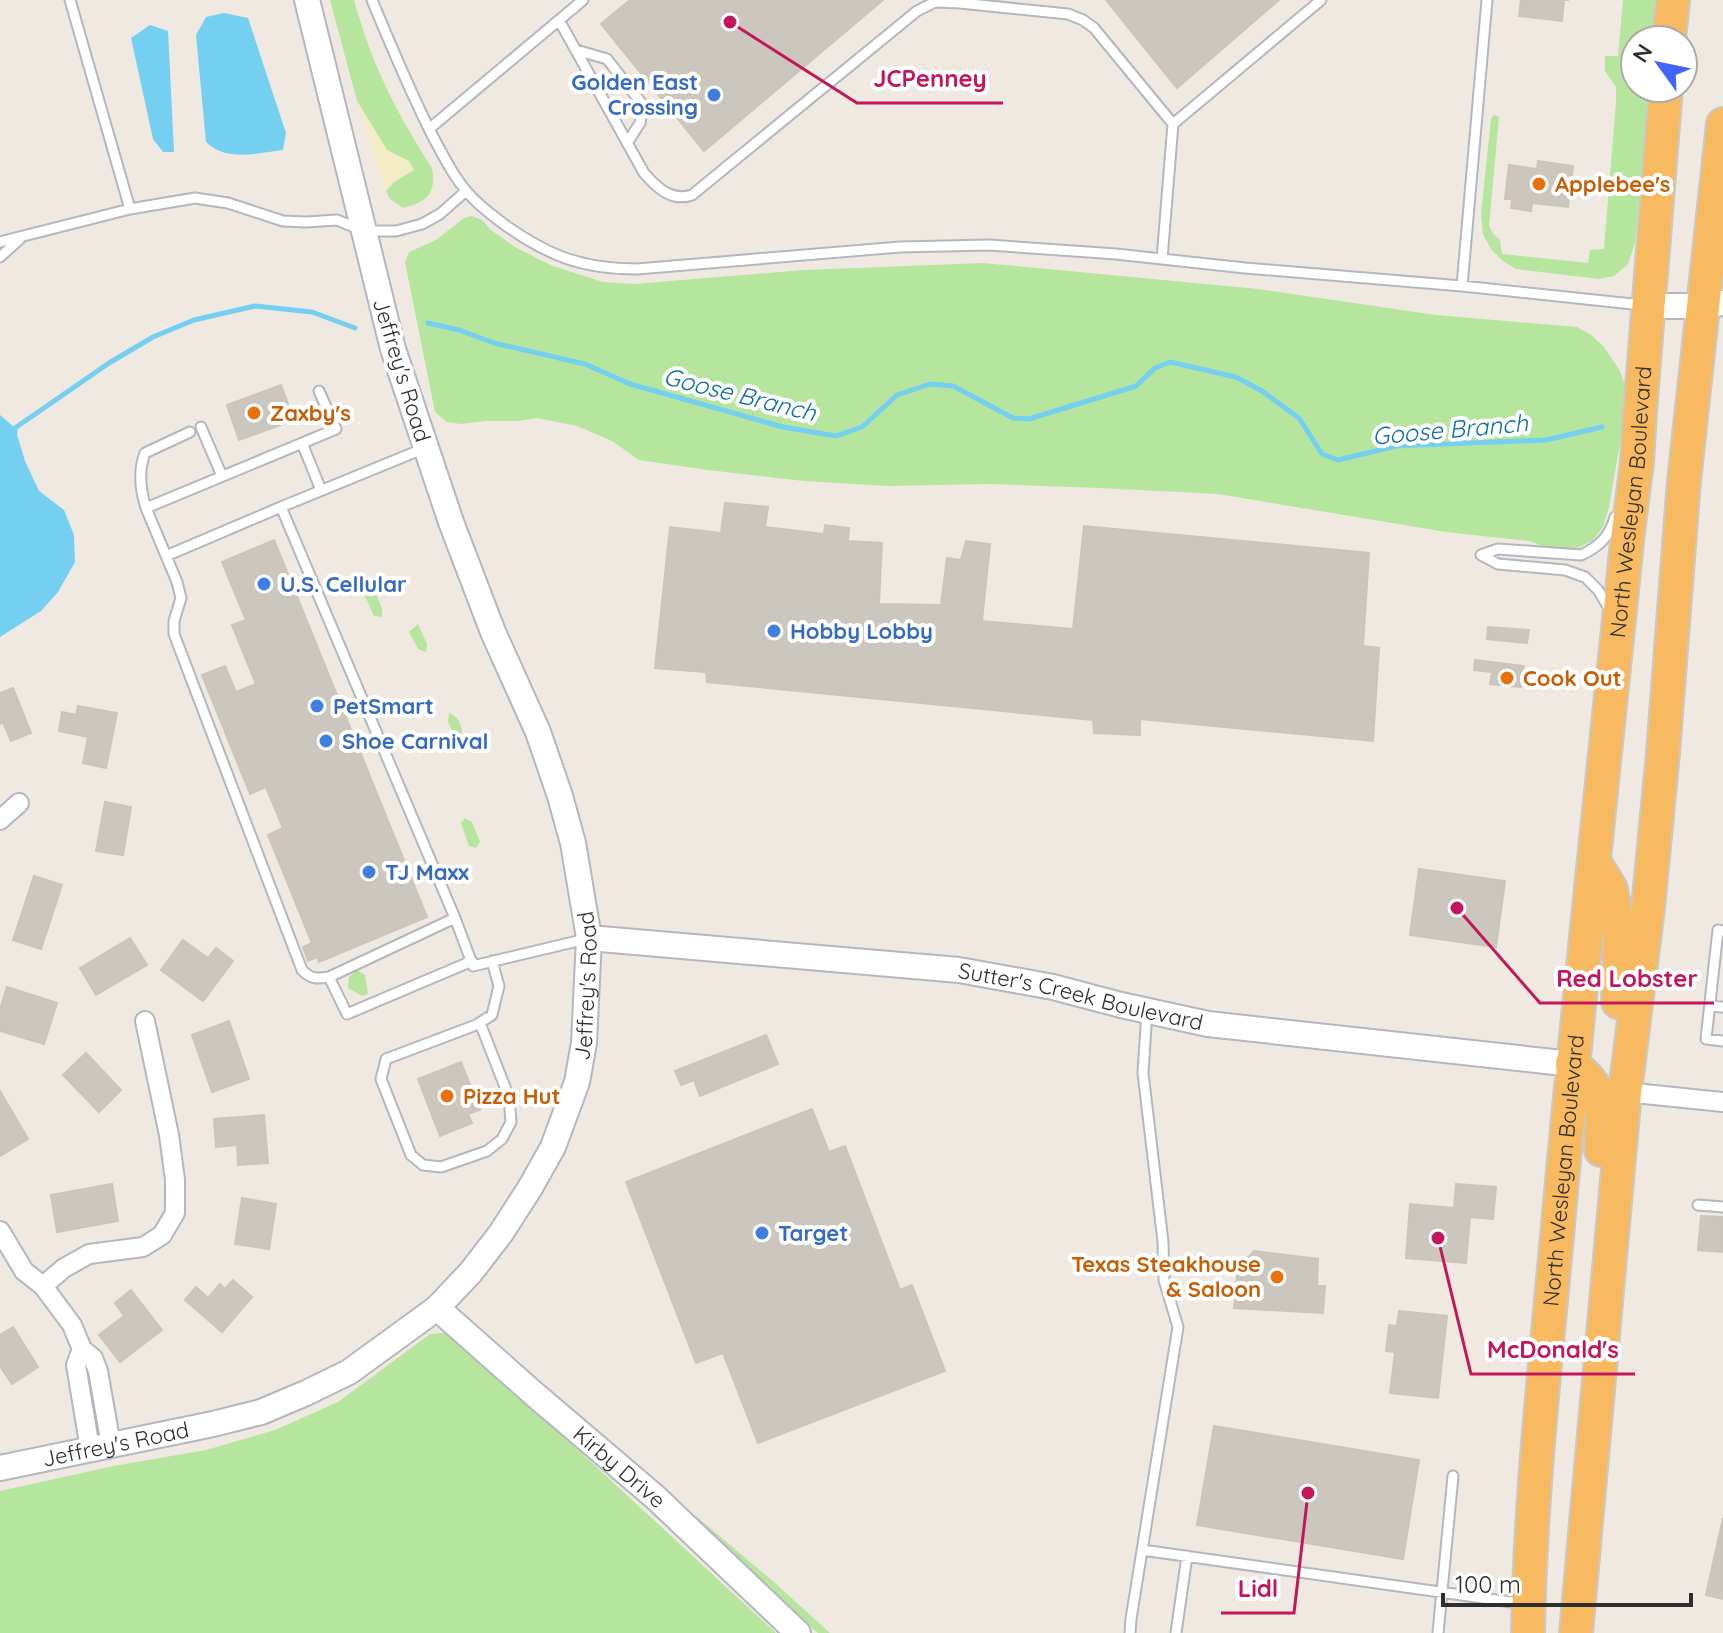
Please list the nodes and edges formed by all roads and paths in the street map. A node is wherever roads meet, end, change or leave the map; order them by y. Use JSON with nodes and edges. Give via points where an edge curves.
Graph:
{"nodes":[{"id":1,"x":70,"y":0,"type":"edge"},
{"id":2,"x":307,"y":0,"type":"edge"},
{"id":3,"x":372,"y":0,"type":"edge"},
{"id":4,"x":583,"y":0,"type":"edge"},
{"id":5,"x":1321,"y":0,"type":"edge"},
{"id":6,"x":1487,"y":0,"type":"edge"},
{"id":7,"x":1673,"y":0,"type":"edge"},
{"id":8,"x":559,"y":20,"type":"junction"},
{"id":9,"x":1671,"y":24,"type":"edge"},
{"id":10,"x":576,"y":50,"type":"junction"},
{"id":11,"x":1665,"y":104,"type":"edge"},
{"id":12,"x":1173,"y":124,"type":"junction"},
{"id":13,"x":1723,"y":124,"type":"edge"},
{"id":14,"x":429,"y":129,"type":"junction"},
{"id":15,"x":627,"y":143,"type":"junction"},
{"id":16,"x":466,"y":191,"type":"junction"},
{"id":17,"x":130,"y":209,"type":"junction"},
{"id":18,"x":364,"y":231,"type":"junction"},
{"id":19,"x":22,"y":237,"type":"junction"},
{"id":20,"x":0,"y":242,"type":"edge"},
{"id":21,"x":0,"y":257,"type":"edge"},
{"id":22,"x":1162,"y":259,"type":"junction"},
{"id":23,"x":1462,"y":286,"type":"junction"},
{"id":24,"x":1712,"y":305,"type":"edge"},
{"id":25,"x":1648,"y":306,"type":"junction"},
{"id":26,"x":319,"y":391,"type":"dead end"},
{"id":27,"x":201,"y":427,"type":"dead end"},
{"id":28,"x":190,"y":432,"type":"dead end"},
{"id":29,"x":302,"y":443,"type":"junction"},
{"id":30,"x":426,"y":448,"type":"junction"},
{"id":31,"x":1637,"y":462,"type":"junction"},
{"id":32,"x":222,"y":476,"type":"junction"},
{"id":33,"x":321,"y":490,"type":"junction"},
{"id":34,"x":1621,"y":495,"type":"dead end"},
{"id":35,"x":281,"y":507,"type":"junction"},
{"id":36,"x":146,"y":508,"type":"junction"},
{"id":37,"x":1617,"y":510,"type":"dead end"},
{"id":38,"x":166,"y":556,"type":"junction"},
{"id":39,"x":1618,"y":631,"type":"junction"},
{"id":40,"x":19,"y":803,"type":"dead end"},
{"id":41,"x":0,"y":820,"type":"edge"},
{"id":42,"x":1594,"y":861,"type":"junction"},
{"id":43,"x":455,"y":918,"type":"junction"},
{"id":44,"x":1723,"y":931,"type":"edge"},
{"id":45,"x":589,"y":938,"type":"junction"},
{"id":46,"x":472,"y":961,"type":"junction"},
{"id":47,"x":492,"y":961,"type":"junction"},
{"id":48,"x":1719,"y":966,"type":"edge"},
{"id":49,"x":329,"y":977,"type":"junction"},
{"id":50,"x":1718,"y":987,"type":"edge"},
{"id":51,"x":1710,"y":1006,"type":"junction"},
{"id":52,"x":1722,"y":1007,"type":"edge"},
{"id":53,"x":1147,"y":1011,"type":"junction"},
{"id":54,"x":145,"y":1021,"type":"dead end"},
{"id":55,"x":480,"y":1023,"type":"junction"},
{"id":56,"x":1723,"y":1041,"type":"edge"},
{"id":57,"x":1572,"y":1064,"type":"junction"},
{"id":58,"x":1625,"y":1092,"type":"junction"},
{"id":59,"x":1723,"y":1102,"type":"edge"},
{"id":60,"x":1698,"y":1205,"type":"dead end"},
{"id":61,"x":1723,"y":1207,"type":"edge"},
{"id":62,"x":0,"y":1231,"type":"edge"},
{"id":63,"x":43,"y":1286,"type":"junction"},
{"id":64,"x":437,"y":1308,"type":"junction"},
{"id":65,"x":1606,"y":1309,"type":"junction"},
{"id":66,"x":100,"y":1447,"type":"junction"},
{"id":67,"x":0,"y":1468,"type":"edge"},
{"id":68,"x":1453,"y":1476,"type":"dead end"},
{"id":69,"x":1142,"y":1550,"type":"junction"},
{"id":70,"x":1187,"y":1556,"type":"junction"},
{"id":71,"x":1441,"y":1592,"type":"junction"},
{"id":72,"x":1528,"y":1619,"type":"edge"},
{"id":73,"x":798,"y":1633,"type":"edge"},
{"id":74,"x":1130,"y":1633,"type":"edge"},
{"id":75,"x":1176,"y":1633,"type":"edge"},
{"id":76,"x":1438,"y":1633,"type":"edge"},
{"id":77,"x":1576,"y":1633,"type":"edge"}],
"edges":[{"from":1,"to":17,"type":"lane"},
{"from":2,"to":18,"type":"street","name":"Jeffrey's Road"},
{"from":3,"to":14,"type":"lane"},
{"from":4,"to":8,"type":"lane"},
{"from":5,"to":12,"type":"lane"},
{"from":6,"to":23,"type":"lane"},
{"from":7,"to":9,"type":"highway"},
{"from":8,"to":10,"type":"lane"},
{"from":8,"to":14,"type":"lane"},
{"from":10,"to":15,"type":"lane"},
{"from":10,"to":15,"type":"lane","via":[[607,59],[643,105],[640,123]]},
{"from":11,"to":25,"type":"highway","name":"North Wesleyan Boulevard"},
{"from":12,"to":15,"type":"lane","via":[[1083,20],[1068,14],[935,2],[917,11],[692,195],[673,196],[653,184]]},
{"from":12,"to":22,"type":"lane"},
{"from":13,"to":24,"type":"highway"},
{"from":14,"to":16,"type":"lane"},
{"from":16,"to":18,"type":"lane","via":[[422,224]]},
{"from":16,"to":22,"type":"lane","via":[[547,252],[600,268],[989,245]]},
{"from":17,"to":18,"type":"lane","via":[[195,198],[283,221],[337,220]]},
{"from":17,"to":19,"type":"lane"},
{"from":18,"to":30,"type":"street","name":"Jeffrey's Road","via":[[393,349]]},
{"from":19,"to":20,"type":"lane"},
{"from":19,"to":21,"type":"lane"},
{"from":22,"to":23,"type":"lane"},
{"from":23,"to":25,"type":"lane"},
{"from":24,"to":25,"type":"street"},
{"from":24,"to":58,"type":"highway","via":[[1684,481],[1648,908]]},
{"from":25,"to":31,"type":"highway","name":"North Wesleyan Boulevard"},
{"from":26,"to":29,"type":"lane","via":[[336,429]]},
{"from":27,"to":32,"type":"lane"},
{"from":28,"to":36,"type":"lane","via":[[145,453],[140,477]]},
{"from":29,"to":32,"type":"lane"},
{"from":29,"to":33,"type":"lane"},
{"from":30,"to":33,"type":"lane"},
{"from":30,"to":45,"type":"street","name":"Jeffrey's Road","via":[[560,796]]},
{"from":31,"to":34,"type":"lane"},
{"from":31,"to":39,"type":"highway","name":"North Wesleyan Boulevard"},
{"from":32,"to":36,"type":"lane"},
{"from":33,"to":35,"type":"lane"},
{"from":35,"to":38,"type":"lane"},
{"from":35,"to":43,"type":"lane"},
{"from":36,"to":38,"type":"lane"},
{"from":37,"to":39,"type":"lane","via":[[1605,539],[1581,555],[1498,549],[1481,555],[1498,564],[1585,577],[1609,606]]},
{"from":38,"to":49,"type":"lane","via":[[181,598],[174,634],[302,970],[317,979]]},
{"from":39,"to":42,"type":"highway","name":"North Wesleyan Boulevard"},
{"from":40,"to":41,"type":"street"},
{"from":42,"to":57,"type":"highway","name":"North Wesleyan Boulevard"},
{"from":42,"to":58,"type":"highway","via":[[1611,889],[1620,937],[1617,1059]]},
{"from":43,"to":46,"type":"lane"},
{"from":43,"to":49,"type":"lane"},
{"from":44,"to":48,"type":"lane","via":[[1718,930]]},
{"from":45,"to":47,"type":"lane"},
{"from":45,"to":53,"type":"street","name":"Sutter's Creek Boulevard","via":[[959,970]]},
{"from":45,"to":64,"type":"street","name":"Jeffrey's Road","via":[[584,1043],[577,1082],[553,1147],[501,1233]]},
{"from":46,"to":47,"type":"lane","via":[[473,966]]},
{"from":46,"to":49,"type":"lane","via":[[347,1014]]},
{"from":47,"to":55,"type":"lane","via":[[499,986],[492,1015]]},
{"from":48,"to":50,"type":"lane"},
{"from":50,"to":51,"type":"lane"},
{"from":51,"to":52,"type":"lane"},
{"from":51,"to":56,"type":"lane","via":[[1706,1039]]},
{"from":53,"to":57,"type":"street","name":"Sutter's Creek Boulevard","via":[[1208,1024]]},
{"from":53,"to":69,"type":"lane","via":[[1143,1073],[1164,1280],[1178,1327]]},
{"from":54,"to":63,"type":"street","via":[[169,1135],[175,1213],[162,1235],[143,1247],[89,1254]]},
{"from":55,"to":55,"type":"lane","via":[[386,1059],[381,1079],[411,1155],[423,1165],[441,1167],[487,1151],[511,1122],[509,1097]]},
{"from":57,"to":65,"type":"highway","via":[[1594,1083],[1602,1112],[1593,1281]]},
{"from":57,"to":72,"type":"highway","name":"North Wesleyan Boulevard"},
{"from":58,"to":59,"type":"street"},
{"from":58,"to":65,"type":"highway"},
{"from":60,"to":61,"type":"lane"},
{"from":62,"to":63,"type":"street","via":[[24,1271]]},
{"from":63,"to":66,"type":"street","via":[[98,1371]]},
{"from":64,"to":66,"type":"street","name":"Jeffrey's Road","via":[[349,1372],[261,1412]]},
{"from":64,"to":73,"type":"street","name":"Kirby Drive","via":[[660,1502]]},
{"from":65,"to":77,"type":"highway"},
{"from":66,"to":67,"type":"street","name":"Jeffrey's Road"},
{"from":68,"to":71,"type":"lane"},
{"from":69,"to":70,"type":"lane"},
{"from":69,"to":74,"type":"lane"},
{"from":70,"to":71,"type":"lane"},
{"from":70,"to":75,"type":"lane"},
{"from":71,"to":72,"type":"lane"},
{"from":71,"to":76,"type":"lane"}]}
